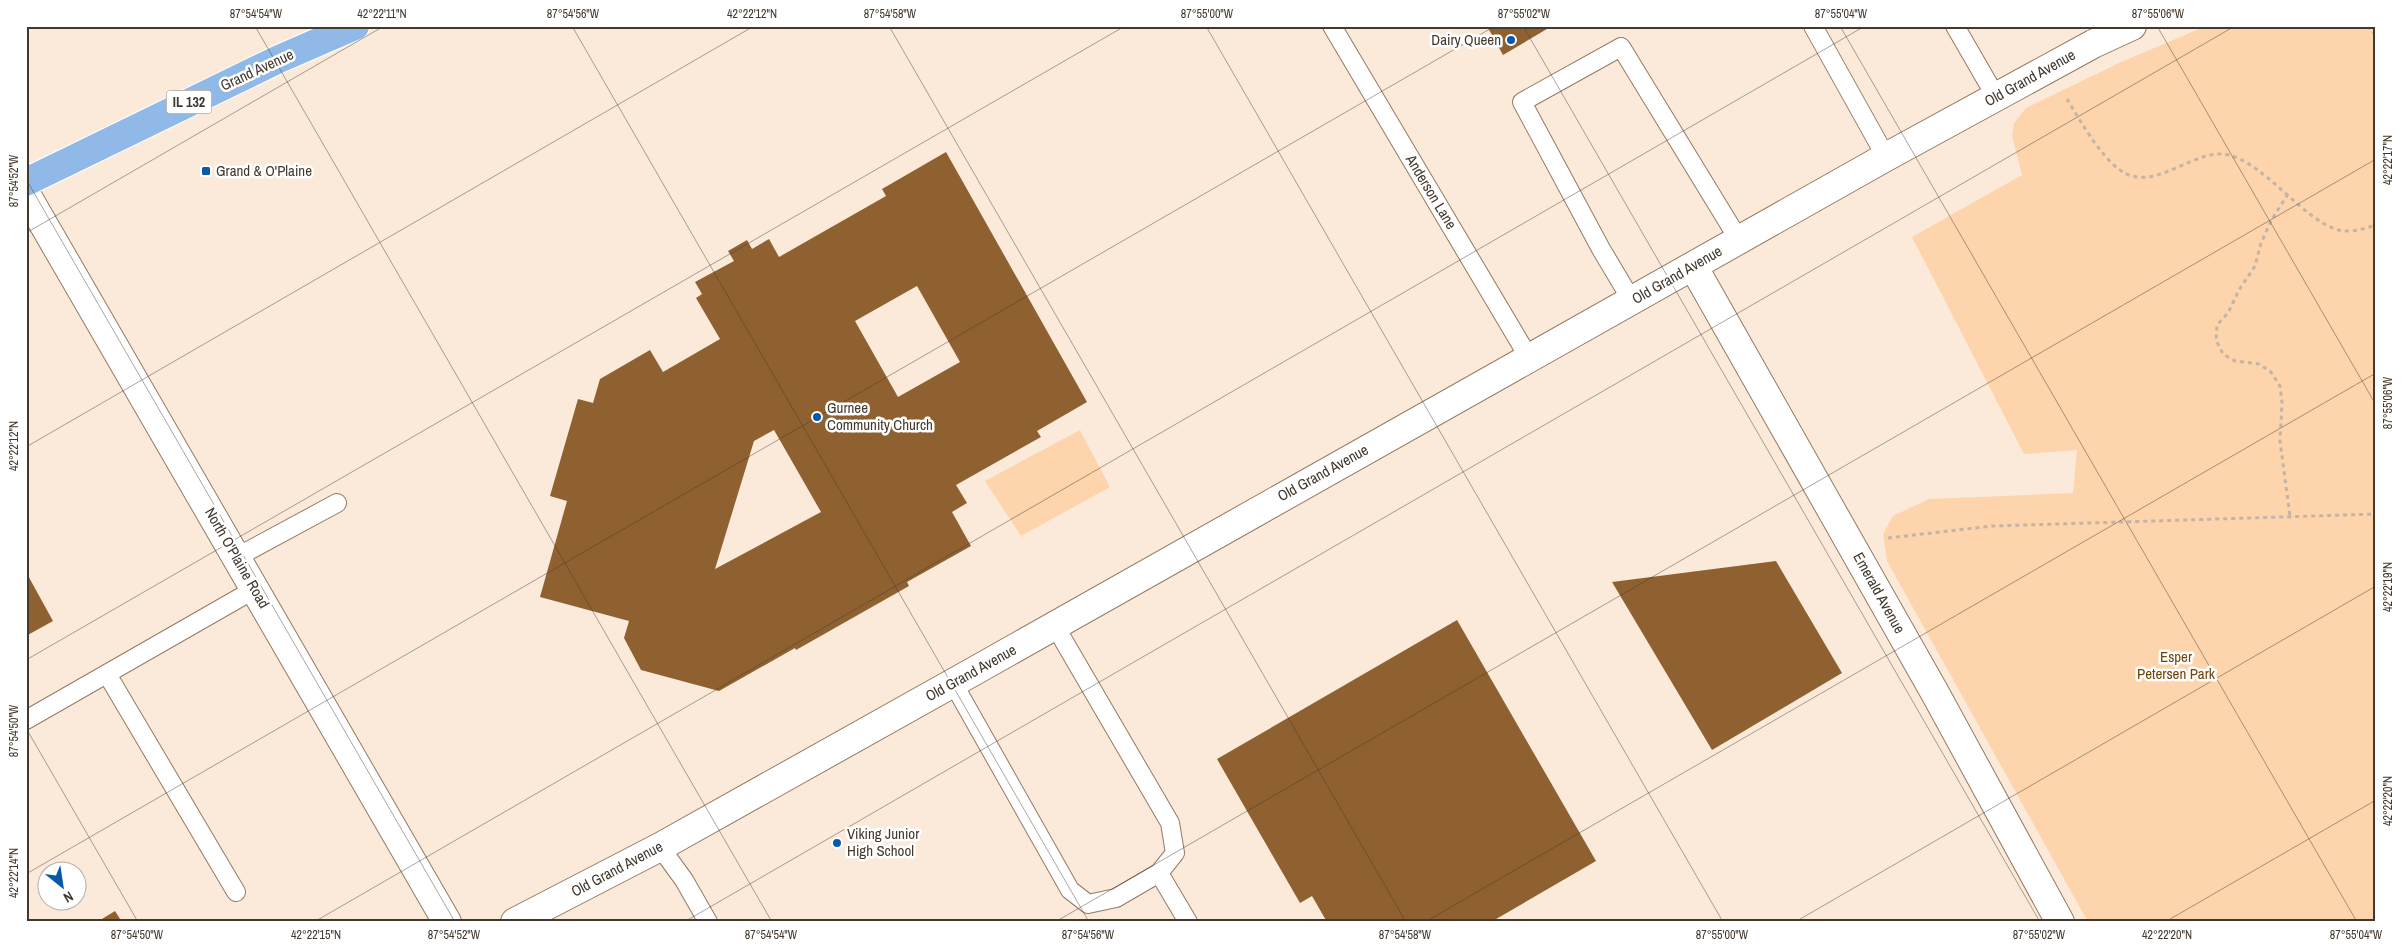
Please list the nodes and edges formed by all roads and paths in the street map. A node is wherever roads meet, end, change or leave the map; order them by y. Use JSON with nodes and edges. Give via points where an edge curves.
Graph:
{"nodes":[{"id":1,"x":355,"y":26,"type":"edge"},
{"id":2,"x":1332,"y":26,"type":"edge"},
{"id":3,"x":1813,"y":26,"type":"edge"},
{"id":4,"x":1955,"y":26,"type":"edge"},
{"id":5,"x":2132,"y":26,"type":"edge"},
{"id":6,"x":2367,"y":26,"type":"edge"},
{"id":7,"x":2376,"y":35,"type":"edge"},
{"id":8,"x":2065,"y":95,"type":"dead end"},
{"id":9,"x":1996,"y":97,"type":"junction"},
{"id":10,"x":1886,"y":157,"type":"junction"},
{"id":11,"x":26,"y":182,"type":"edge"},
{"id":12,"x":26,"y":194,"type":"edge"},
{"id":13,"x":2288,"y":194,"type":"junction"},
{"id":14,"x":2376,"y":225,"type":"edge"},
{"id":15,"x":1739,"y":240,"type":"junction"},
{"id":16,"x":1693,"y":266,"type":"junction"},
{"id":17,"x":1632,"y":300,"type":"junction"},
{"id":18,"x":1529,"y":358,"type":"junction"},
{"id":19,"x":337,"y":503,"type":"dead end"},
{"id":20,"x":2376,"y":514,"type":"edge"},
{"id":21,"x":2290,"y":516,"type":"junction"},
{"id":22,"x":1848,"y":538,"type":"junction"},
{"id":23,"x":237,"y":557,"type":"junction"},
{"id":24,"x":255,"y":588,"type":"junction"},
{"id":25,"x":1055,"y":626,"type":"junction"},
{"id":26,"x":107,"y":674,"type":"junction"},
{"id":27,"x":953,"y":684,"type":"junction"},
{"id":28,"x":26,"y":720,"type":"edge"},
{"id":29,"x":660,"y":847,"type":"junction"},
{"id":30,"x":1159,"y":873,"type":"junction"},
{"id":31,"x":236,"y":892,"type":"dead end"},
{"id":32,"x":447,"y":922,"type":"edge"},
{"id":33,"x":515,"y":922,"type":"edge"},
{"id":34,"x":708,"y":922,"type":"edge"},
{"id":35,"x":1188,"y":922,"type":"edge"},
{"id":36,"x":2060,"y":922,"type":"edge"}],
"edges":[{"from":1,"to":11,"type":"main road","name":"Grand Avenue","number":"IL 132","via":[[279,59]]},
{"from":2,"to":18,"type":"lane","name":"Anderson Lane"},
{"from":3,"to":10,"type":"lane"},
{"from":4,"to":9,"type":"lane"},
{"from":5,"to":9,"type":"street","name":"Old Grand Avenue"},
{"from":6,"to":7,"type":"path"},
{"from":8,"to":13,"type":"path","via":[[2112,163],[2129,175],[2148,176],[2212,155],[2228,155],[2254,168]]},
{"from":9,"to":10,"type":"street","name":"Old Grand Avenue"},
{"from":10,"to":15,"type":"street","name":"Old Grand Avenue"},
{"from":12,"to":23,"type":"street","name":"North O'Plaine Road"},
{"from":13,"to":14,"type":"path","via":[[2335,229],[2356,231]]},
{"from":13,"to":21,"type":"path","via":[[2272,219],[2255,266],[2228,313],[2217,325],[2216,340],[2223,354],[2235,361],[2259,364],[2271,372],[2280,386],[2280,441]]},
{"from":15,"to":16,"type":"street","name":"Old Grand Avenue"},
{"from":15,"to":17,"type":"lane","via":[[1621,47],[1522,102]]},
{"from":16,"to":17,"type":"street","name":"Old Grand Avenue"},
{"from":16,"to":22,"type":"street","name":"Emerald Avenue"},
{"from":17,"to":18,"type":"street","name":"Old Grand Avenue"},
{"from":18,"to":25,"type":"street","name":"Old Grand Avenue"},
{"from":19,"to":23,"type":"lane"},
{"from":20,"to":21,"type":"path"},
{"from":21,"to":22,"type":"path","via":[[1992,526],[1893,538]]},
{"from":22,"to":36,"type":"street","name":"Emerald Avenue"},
{"from":23,"to":24,"type":"street","name":"North O'Plaine Road"},
{"from":24,"to":26,"type":"lane"},
{"from":24,"to":32,"type":"street","name":"North O'Plaine Road"},
{"from":25,"to":27,"type":"street","name":"Old Grand Avenue"},
{"from":25,"to":30,"type":"lane","via":[[1170,823],[1175,853]]},
{"from":26,"to":28,"type":"lane"},
{"from":26,"to":31,"type":"lane"},
{"from":27,"to":29,"type":"street","name":"Old Grand Avenue"},
{"from":27,"to":30,"type":"lane","via":[[1070,890],[1088,904],[1116,898]]},
{"from":29,"to":33,"type":"street","name":"Old Grand Avenue"},
{"from":29,"to":34,"type":"lane"},
{"from":30,"to":35,"type":"lane"}]}
